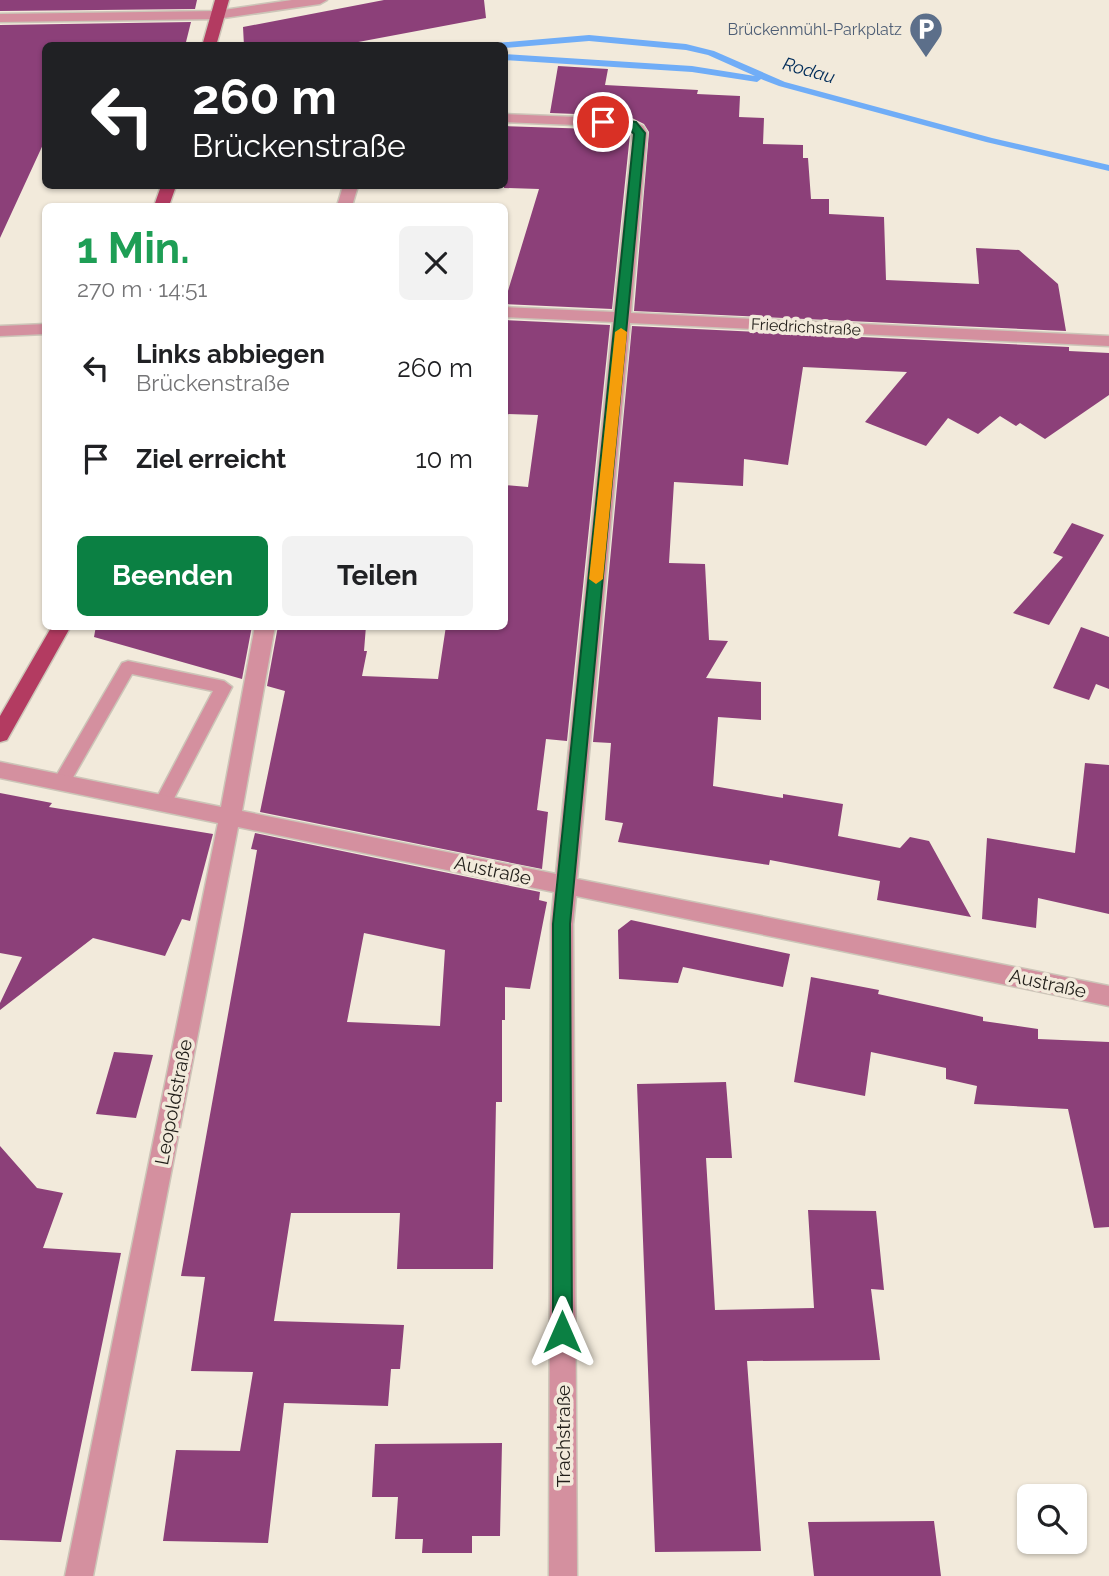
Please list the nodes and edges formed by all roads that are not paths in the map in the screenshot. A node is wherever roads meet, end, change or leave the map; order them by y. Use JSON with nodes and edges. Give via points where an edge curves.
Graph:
{"nodes":[{"id":1,"x":222,"y":0,"type":"edge"},
{"id":2,"x":320,"y":0,"type":"edge"},
{"id":3,"x":218,"y":15,"type":"junction"},
{"id":4,"x":0,"y":18,"type":"edge"},
{"id":5,"x":210,"y":42,"type":"edge"},
{"id":6,"x":508,"y":118,"type":"edge"},
{"id":7,"x":508,"y":312,"type":"edge"},
{"id":8,"x":622,"y":319,"type":"junction"},
{"id":9,"x":42,"y":329,"type":"edge"},
{"id":10,"x":0,"y":331,"type":"edge"},
{"id":11,"x":1109,"y":341,"type":"edge"},
{"id":12,"x":60,"y":630,"type":"edge"},
{"id":13,"x":264,"y":630,"type":"edge"},
{"id":14,"x":0,"y":734,"type":"edge"},
{"id":15,"x":0,"y":770,"type":"edge"},
{"id":16,"x":61,"y":783,"type":"junction"},
{"id":17,"x":163,"y":803,"type":"junction"},
{"id":18,"x":230,"y":816,"type":"junction"},
{"id":19,"x":565,"y":885,"type":"junction"},
{"id":20,"x":1109,"y":996,"type":"edge"},
{"id":21,"x":79,"y":1576,"type":"edge"},
{"id":22,"x":563,"y":1576,"type":"edge"}],
"edges":[{"from":1,"to":3,"type":"main road"},
{"from":2,"to":3,"type":"street"},
{"from":3,"to":4,"type":"street"},
{"from":3,"to":5,"type":"main road"},
{"from":6,"to":8,"type":"street","name":"Trachstraße","via":[[628,123],[640,133]]},
{"from":7,"to":8,"type":"street","name":"Friedrichstraße"},
{"from":8,"to":11,"type":"street","name":"Friedrichstraße"},
{"from":8,"to":19,"type":"street","name":"Trachstraße"},
{"from":9,"to":10,"type":"street"},
{"from":12,"to":14,"type":"main road"},
{"from":13,"to":18,"type":"street","name":"Leopoldstraße"},
{"from":15,"to":16,"type":"street","name":"Austraße"},
{"from":16,"to":17,"type":"street","name":"Austraße"},
{"from":16,"to":17,"type":"lane","via":[[128,667],[223,687]]},
{"from":17,"to":18,"type":"street","name":"Austraße"},
{"from":18,"to":19,"type":"street","name":"Austraße"},
{"from":18,"to":21,"type":"street","name":"Leopoldstraße"},
{"from":19,"to":20,"type":"street","name":"Austraße"},
{"from":19,"to":22,"type":"street","name":"Trachstraße"}]}
